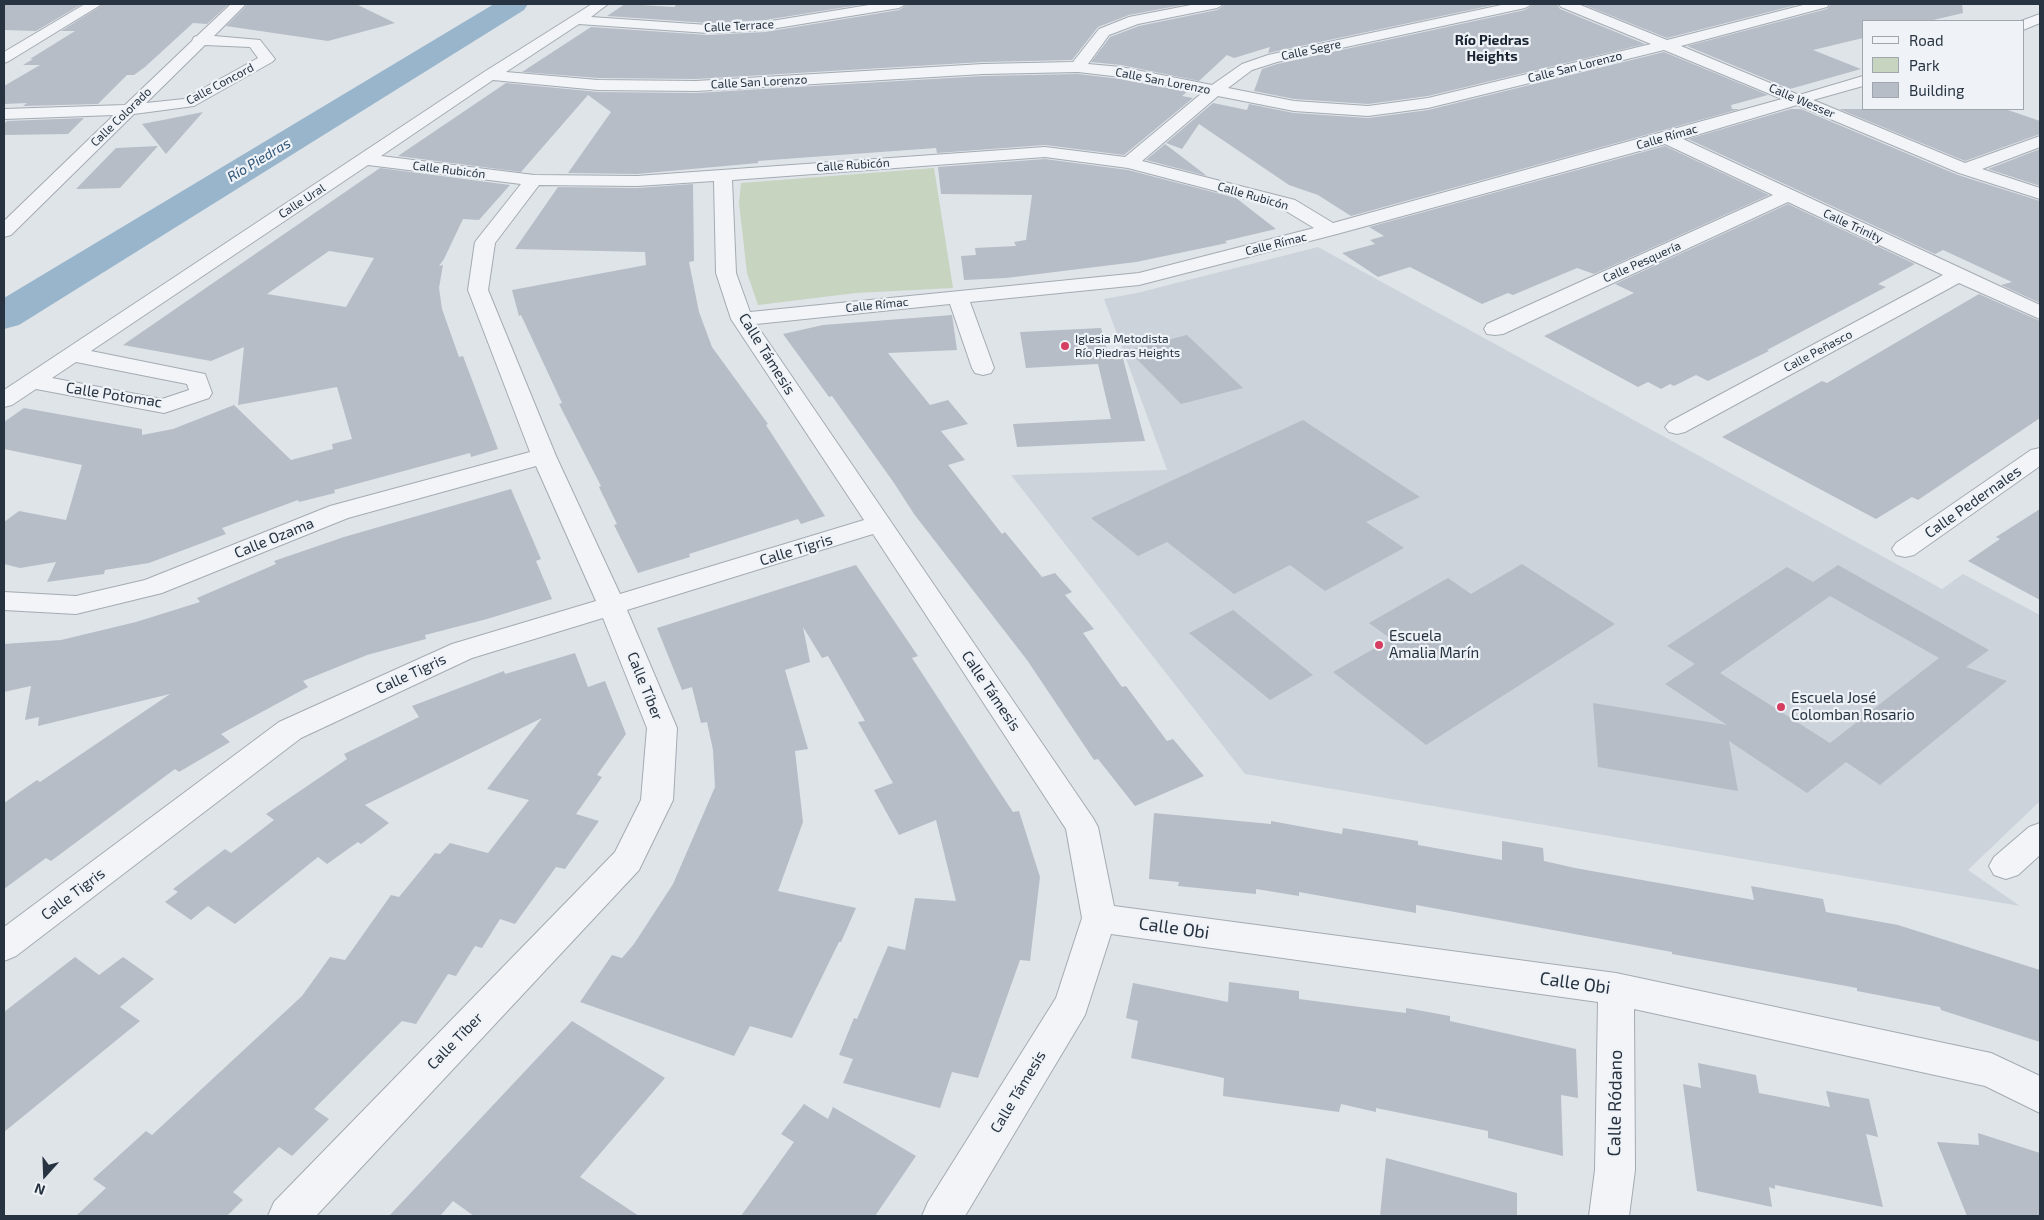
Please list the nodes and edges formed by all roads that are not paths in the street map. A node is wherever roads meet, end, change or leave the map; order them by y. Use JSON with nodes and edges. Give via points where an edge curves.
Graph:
{"nodes":[{"id":1,"x":95,"y":4,"type":"edge"},
{"id":2,"x":239,"y":4,"type":"edge"},
{"id":3,"x":601,"y":4,"type":"edge"},
{"id":4,"x":829,"y":4,"type":"edge"},
{"id":5,"x":899,"y":4,"type":"edge"},
{"id":6,"x":1217,"y":4,"type":"edge"},
{"id":7,"x":1525,"y":4,"type":"edge"},
{"id":8,"x":1566,"y":4,"type":"edge"},
{"id":9,"x":1822,"y":4,"type":"edge"},
{"id":10,"x":842,"y":14,"type":"junction"},
{"id":11,"x":2040,"y":18,"type":"edge"},
{"id":12,"x":577,"y":20,"type":"junction"},
{"id":13,"x":2024,"y":26,"type":"edge"},
{"id":14,"x":4,"y":40,"type":"edge"},
{"id":15,"x":199,"y":40,"type":"junction"},
{"id":16,"x":31,"y":41,"type":"junction"},
{"id":17,"x":1668,"y":45,"type":"junction"},
{"id":18,"x":4,"y":58,"type":"edge"},
{"id":19,"x":1078,"y":67,"type":"junction"},
{"id":20,"x":490,"y":75,"type":"junction"},
{"id":21,"x":1862,"y":81,"type":"edge"},
{"id":22,"x":1214,"y":91,"type":"junction"},
{"id":23,"x":1798,"y":99,"type":"junction"},
{"id":24,"x":127,"y":110,"type":"junction"},
{"id":25,"x":4,"y":114,"type":"edge"},
{"id":26,"x":1667,"y":138,"type":"junction"},
{"id":27,"x":2040,"y":142,"type":"edge"},
{"id":28,"x":365,"y":159,"type":"junction"},
{"id":29,"x":1129,"y":163,"type":"junction"},
{"id":30,"x":1965,"y":168,"type":"junction"},
{"id":31,"x":723,"y":175,"type":"junction"},
{"id":32,"x":534,"y":180,"type":"junction"},
{"id":33,"x":2040,"y":194,"type":"edge"},
{"id":34,"x":1788,"y":196,"type":"junction"},
{"id":35,"x":1330,"y":230,"type":"junction"},
{"id":36,"x":4,"y":231,"type":"edge"},
{"id":37,"x":1958,"y":274,"type":"junction"},
{"id":38,"x":958,"y":296,"type":"junction"},
{"id":39,"x":2040,"y":313,"type":"edge"},
{"id":40,"x":742,"y":319,"type":"junction"},
{"id":41,"x":1495,"y":329,"type":"dead end"},
{"id":42,"x":71,"y":354,"type":"junction"},
{"id":43,"x":983,"y":368,"type":"dead end"},
{"id":44,"x":32,"y":381,"type":"junction"},
{"id":45,"x":4,"y":400,"type":"edge"},
{"id":46,"x":1677,"y":427,"type":"dead end"},
{"id":47,"x":2040,"y":455,"type":"edge"},
{"id":48,"x":544,"y":456,"type":"junction"},
{"id":49,"x":879,"y":524,"type":"junction"},
{"id":50,"x":1905,"y":549,"type":"dead end"},
{"id":51,"x":4,"y":602,"type":"edge"},
{"id":52,"x":612,"y":606,"type":"junction"},
{"id":53,"x":2040,"y":836,"type":"edge"},
{"id":54,"x":2006,"y":866,"type":"dead end"},
{"id":55,"x":1099,"y":918,"type":"junction"},
{"id":56,"x":4,"y":946,"type":"edge"},
{"id":57,"x":1616,"y":989,"type":"junction"},
{"id":58,"x":2040,"y":1095,"type":"edge"},
{"id":59,"x":288,"y":1216,"type":"edge"},
{"id":60,"x":942,"y":1216,"type":"edge"},
{"id":61,"x":1609,"y":1216,"type":"edge"}],
"edges":[{"from":1,"to":16,"type":"street"},
{"from":2,"to":15,"type":"street","name":"Calle Colorado"},
{"from":3,"to":12,"type":"street","name":"Calle Ural"},
{"from":4,"to":10,"type":"street"},
{"from":5,"to":10,"type":"street","name":"Calle Terrace"},
{"from":6,"to":19,"type":"street","via":[[1134,20],[1104,32]]},
{"from":7,"to":22,"type":"street","name":"Calle Segre","via":[[1273,58],[1247,67]]},
{"from":8,"to":17,"type":"street","name":"Calle Wesser"},
{"from":9,"to":17,"type":"street","name":"Calle San Lorenzo"},
{"from":10,"to":12,"type":"street","name":"Calle Terrace","via":[[765,26],[708,29]]},
{"from":11,"to":13,"type":"street"},
{"from":12,"to":20,"type":"street","name":"Calle Ural"},
{"from":14,"to":16,"type":"street"},
{"from":15,"to":24,"type":"street","name":"Calle Colorado"},
{"from":15,"to":24,"type":"street","name":"Calle Concord","via":[[256,43],[267,59],[188,103]]},
{"from":16,"to":18,"type":"street"},
{"from":17,"to":22,"type":"street","name":"Calle San Lorenzo","via":[[1428,103],[1368,111],[1294,106]]},
{"from":17,"to":23,"type":"street","name":"Calle Wesser"},
{"from":19,"to":20,"type":"street","name":"Calle San Lorenzo","via":[[983,69],[696,86],[598,85]]},
{"from":19,"to":22,"type":"street","name":"Calle San Lorenzo","via":[[1121,72]]},
{"from":20,"to":28,"type":"street","name":"Calle Ural"},
{"from":21,"to":23,"type":"street","name":"Calle Rímac"},
{"from":22,"to":29,"type":"street","name":"Calle Segre"},
{"from":23,"to":26,"type":"street","name":"Calle Rímac"},
{"from":23,"to":30,"type":"street","name":"Calle Wesser"},
{"from":24,"to":25,"type":"street"},
{"from":24,"to":36,"type":"street","name":"Calle Colorado"},
{"from":26,"to":34,"type":"street","name":"Calle Trinity"},
{"from":26,"to":35,"type":"street","name":"Calle Rímac"},
{"from":27,"to":30,"type":"street"},
{"from":28,"to":32,"type":"street","name":"Calle Rubicón"},
{"from":28,"to":42,"type":"street","name":"Calle Ural"},
{"from":29,"to":31,"type":"street","name":"Calle Rubicón","via":[[1045,152]]},
{"from":29,"to":35,"type":"street","name":"Calle Rubicón","via":[[1288,204]]},
{"from":30,"to":33,"type":"street","name":"Calle Wesser"},
{"from":31,"to":32,"type":"street","name":"Calle Rubicón","via":[[637,181]]},
{"from":31,"to":40,"type":"street","name":"Calle Támesis","via":[[726,273]]},
{"from":32,"to":48,"type":"street","name":"Calle Tíber","via":[[485,242],[478,290]]},
{"from":34,"to":37,"type":"street","name":"Calle Trinity"},
{"from":34,"to":41,"type":"street","name":"Calle Pesquería"},
{"from":35,"to":38,"type":"street","name":"Calle Rímac","via":[[1139,279]]},
{"from":37,"to":39,"type":"street","name":"Calle Trinity"},
{"from":37,"to":46,"type":"street","name":"Calle Peñasco"},
{"from":38,"to":40,"type":"street","name":"Calle Rímac"},
{"from":38,"to":43,"type":"street"},
{"from":40,"to":49,"type":"street","name":"Calle Támesis"},
{"from":42,"to":44,"type":"street","name":"Calle Ural"},
{"from":42,"to":44,"type":"street","name":"Calle Potomac","via":[[197,379],[201,393],[164,406]]},
{"from":44,"to":45,"type":"street","name":"Calle Ural"},
{"from":47,"to":50,"type":"street","name":"Calle Pedernales"},
{"from":48,"to":51,"type":"street","name":"Calle Ozama","via":[[339,512],[152,587],[76,605]]},
{"from":48,"to":52,"type":"street","name":"Calle Tíber"},
{"from":49,"to":52,"type":"street","name":"Calle Tigris"},
{"from":49,"to":55,"type":"street","name":"Calle Támesis","via":[[1082,827]]},
{"from":52,"to":56,"type":"street","name":"Calle Tigris","via":[[462,650],[290,730]]},
{"from":52,"to":59,"type":"street","name":"Calle Tíber","via":[[662,728],[657,800],[627,861]]},
{"from":53,"to":54,"type":"street"},
{"from":55,"to":57,"type":"street","name":"Calle Obi"},
{"from":55,"to":60,"type":"street","name":"Calle Támesis","via":[[1072,1004]]},
{"from":57,"to":58,"type":"street","name":"Calle Obi","via":[[1991,1070]]},
{"from":57,"to":61,"type":"street","name":"Calle Ródano","via":[[1614,1170]]}]}
